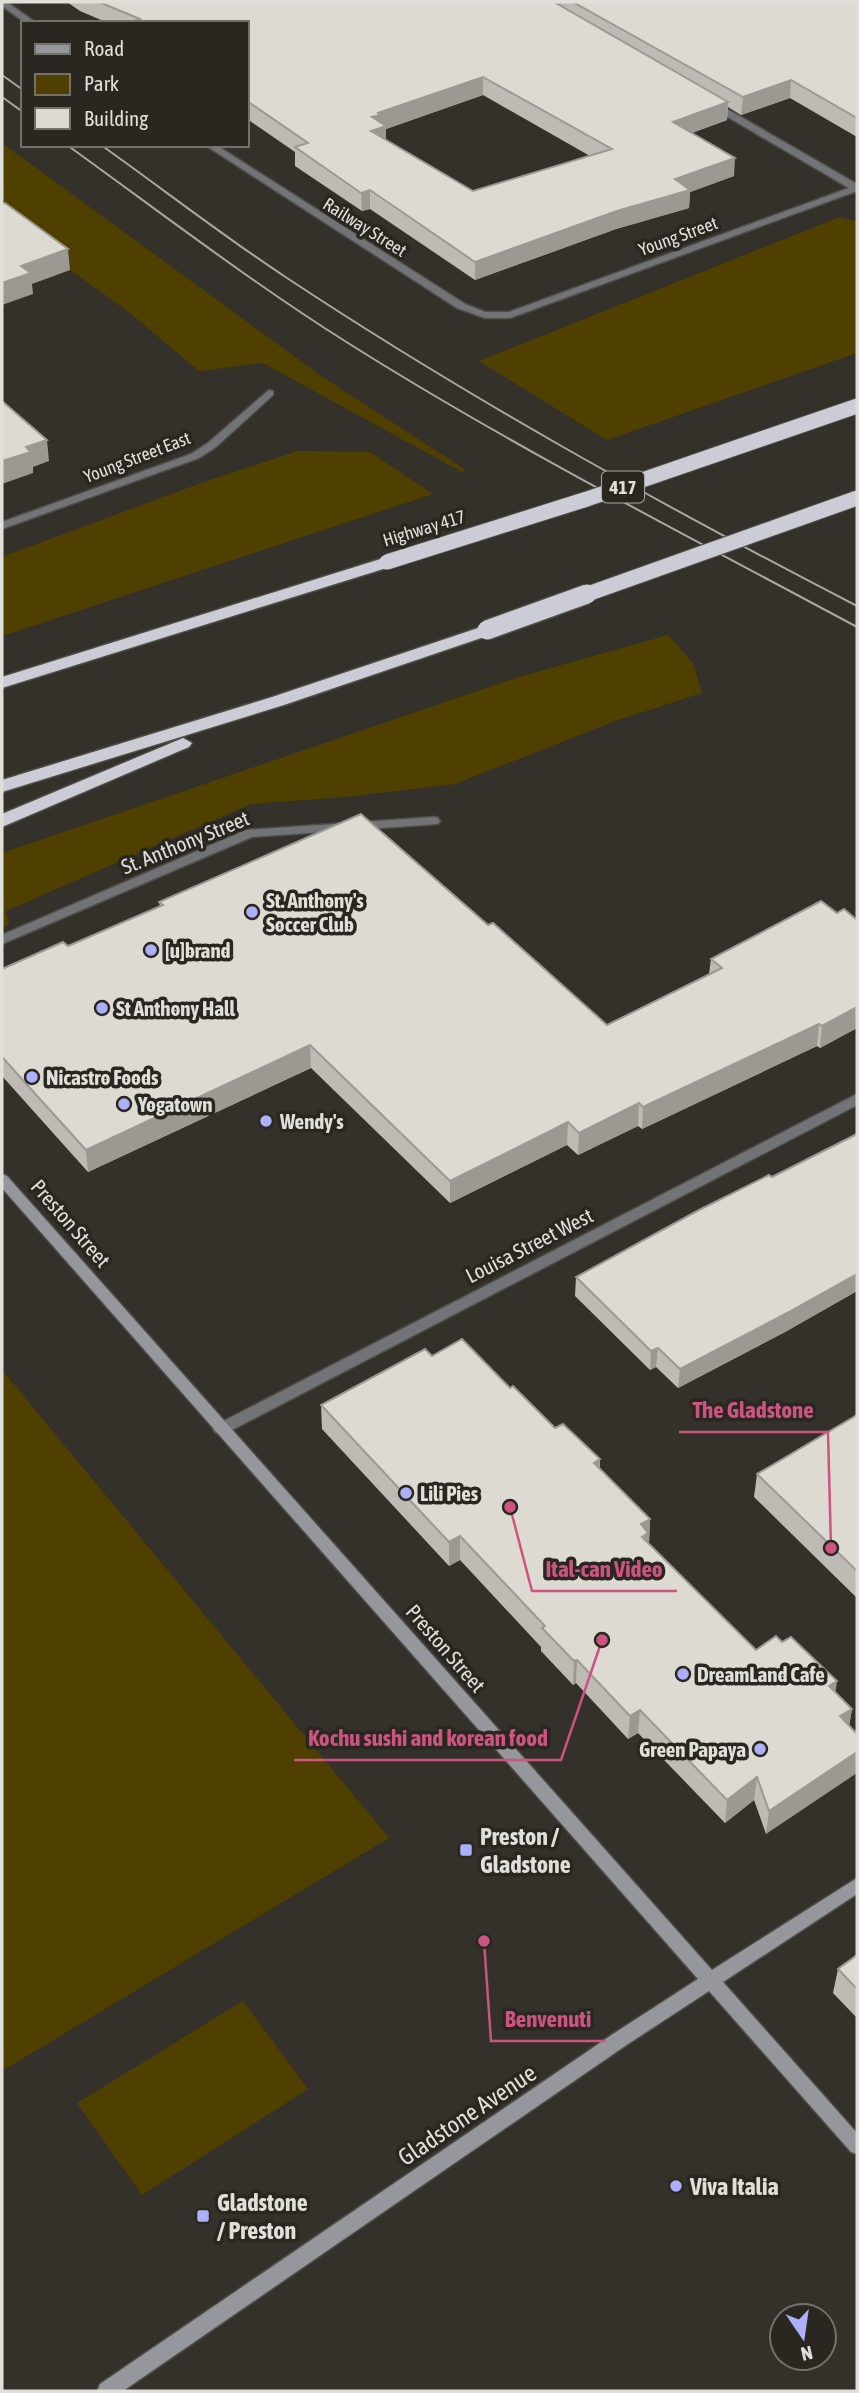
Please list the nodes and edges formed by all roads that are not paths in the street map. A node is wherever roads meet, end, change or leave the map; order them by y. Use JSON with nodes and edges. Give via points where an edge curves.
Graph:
{"nodes":[{"id":1,"x":2,"y":2,"type":"edge"},
{"id":2,"x":29,"y":21,"type":"edge"},
{"id":3,"x":698,"y":96,"type":"edge"},
{"id":4,"x":212,"y":147,"type":"edge"},
{"id":5,"x":857,"y":188,"type":"edge"},
{"id":6,"x":510,"y":315,"type":"joint"},
{"id":7,"x":269,"y":393,"type":"dead end"},
{"id":8,"x":857,"y":406,"type":"edge"},
{"id":9,"x":857,"y":498,"type":"edge"},
{"id":10,"x":2,"y":526,"type":"edge"},
{"id":11,"x":2,"y":683,"type":"edge"},
{"id":12,"x":278,"y":702,"type":"junction"},
{"id":13,"x":2,"y":786,"type":"edge"},
{"id":14,"x":2,"y":821,"type":"edge"},
{"id":15,"x":434,"y":821,"type":"dead end"},
{"id":16,"x":2,"y":940,"type":"edge"},
{"id":17,"x":857,"y":1099,"type":"edge"},
{"id":18,"x":2,"y":1179,"type":"edge"},
{"id":19,"x":221,"y":1429,"type":"junction"},
{"id":20,"x":857,"y":1885,"type":"edge"},
{"id":21,"x":710,"y":1982,"type":"junction"},
{"id":22,"x":857,"y":2146,"type":"edge"},
{"id":23,"x":107,"y":2391,"type":"edge"}],
"edges":[{"from":1,"to":2,"type":"street"},
{"from":3,"to":5,"type":"street"},
{"from":4,"to":6,"type":"street","name":"Railway Street","via":[[474,314]]},
{"from":5,"to":6,"type":"street","name":"Young Street"},
{"from":7,"to":10,"type":"street","name":"Young Street East","via":[[195,456]]},
{"from":8,"to":11,"type":"highway","name":"Highway 417","number":"417","bridge":true,"via":[[587,499]]},
{"from":9,"to":12,"type":"highway","bridge":true},
{"from":12,"to":13,"type":"highway"},
{"from":12,"to":14,"type":"highway"},
{"from":15,"to":16,"type":"street","name":"St. Anthony Street","via":[[250,832]]},
{"from":17,"to":19,"type":"street","name":"Louisa Street West"},
{"from":18,"to":19,"type":"main road","name":"Preston Street"},
{"from":19,"to":21,"type":"main road","name":"Preston Street"},
{"from":20,"to":21,"type":"main road","name":"Gladstone Avenue"},
{"from":21,"to":22,"type":"main road","name":"Preston Street"},
{"from":21,"to":23,"type":"main road","name":"Gladstone Avenue"}]}
